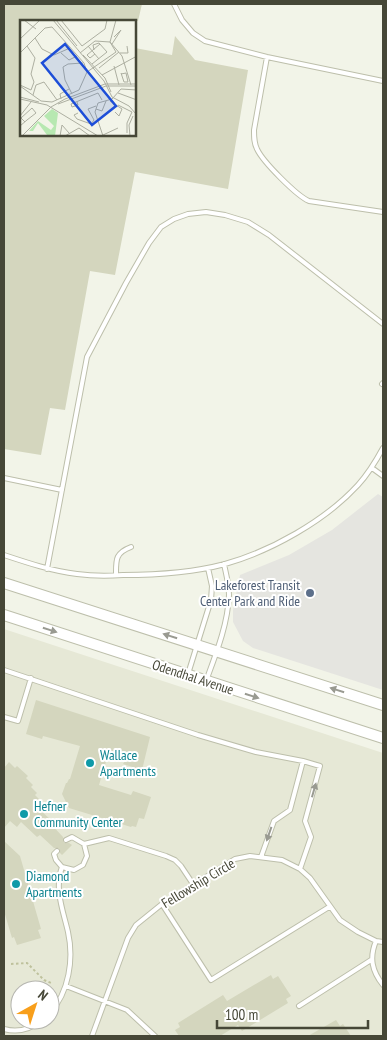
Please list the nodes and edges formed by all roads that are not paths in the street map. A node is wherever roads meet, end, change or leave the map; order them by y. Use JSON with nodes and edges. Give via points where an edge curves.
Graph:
{"nodes":[{"id":1,"x":174,"y":4,"type":"edge"},
{"id":2,"x":267,"y":57,"type":"junction"},
{"id":3,"x":383,"y":81,"type":"edge"},
{"id":4,"x":383,"y":212,"type":"edge"},
{"id":5,"x":383,"y":324,"type":"edge"},
{"id":6,"x":383,"y":448,"type":"edge"},
{"id":7,"x":372,"y":468,"type":"junction"},
{"id":8,"x":383,"y":476,"type":"edge"},
{"id":9,"x":4,"y":478,"type":"edge"},
{"id":10,"x":62,"y":490,"type":"junction"},
{"id":11,"x":131,"y":548,"type":"dead end"},
{"id":12,"x":4,"y":555,"type":"edge"},
{"id":13,"x":224,"y":564,"type":"junction"},
{"id":14,"x":208,"y":568,"type":"junction"},
{"id":15,"x":47,"y":569,"type":"junction"},
{"id":16,"x":116,"y":576,"type":"junction"},
{"id":17,"x":4,"y":583,"type":"edge"},
{"id":18,"x":4,"y":616,"type":"edge"},
{"id":19,"x":198,"y":645,"type":"junction"},
{"id":20,"x":217,"y":651,"type":"junction"},
{"id":21,"x":4,"y":670,"type":"edge"},
{"id":22,"x":188,"y":675,"type":"junction"},
{"id":23,"x":31,"y":678,"type":"junction"},
{"id":24,"x":206,"y":681,"type":"junction"},
{"id":25,"x":383,"y":705,"type":"edge"},
{"id":26,"x":4,"y":716,"type":"edge"},
{"id":27,"x":383,"y":738,"type":"edge"},
{"id":28,"x":303,"y":761,"type":"junction"},
{"id":29,"x":66,"y":840,"type":"dead end"},
{"id":30,"x":84,"y":844,"type":"junction"},
{"id":31,"x":57,"y":851,"type":"dead end"},
{"id":32,"x":261,"y":857,"type":"junction"},
{"id":33,"x":62,"y":867,"type":"junction"},
{"id":34,"x":300,"y":869,"type":"junction"},
{"id":35,"x":193,"y":884,"type":"junction"},
{"id":36,"x":162,"y":904,"type":"junction"},
{"id":37,"x":329,"y":907,"type":"junction"},
{"id":38,"x":376,"y":941,"type":"junction"},
{"id":39,"x":383,"y":942,"type":"edge"},
{"id":40,"x":372,"y":960,"type":"junction"},
{"id":41,"x":383,"y":985,"type":"edge"},
{"id":42,"x":66,"y":986,"type":"junction"},
{"id":43,"x":105,"y":1000,"type":"junction"},
{"id":44,"x":60,"y":1001,"type":"edge"},
{"id":45,"x":299,"y":1006,"type":"dead end"},
{"id":46,"x":4,"y":1029,"type":"edge"},
{"id":47,"x":26,"y":1030,"type":"edge"},
{"id":48,"x":92,"y":1036,"type":"edge"},
{"id":49,"x":155,"y":1036,"type":"edge"}],
"edges":[{"from":1,"to":2,"type":"lane","via":[[182,20],[205,41]]},
{"from":2,"to":3,"type":"lane"},
{"from":2,"to":4,"type":"lane","via":[[254,130],[258,151],[302,198]]},
{"from":5,"to":10,"type":"lane","via":[[269,234],[248,222],[206,212],[174,220],[162,227],[149,244],[87,357]]},
{"from":6,"to":7,"type":"lane"},
{"from":7,"to":8,"type":"lane"},
{"from":7,"to":13,"type":"lane","via":[[340,502],[305,528],[251,555]]},
{"from":9,"to":10,"type":"lane"},
{"from":10,"to":15,"type":"lane"},
{"from":11,"to":16,"type":"lane","via":[[122,550],[118,555]]},
{"from":12,"to":15,"type":"lane"},
{"from":13,"to":14,"type":"lane"},
{"from":13,"to":20,"type":"lane","via":[[229,594]]},
{"from":14,"to":16,"type":"lane"},
{"from":14,"to":19,"type":"lane","via":[[211,600]]},
{"from":15,"to":16,"type":"lane"},
{"from":19,"to":17,"type":"street","one_way":true},
{"from":18,"to":22,"type":"street","name":"Odendhal Avenue","one_way":true},
{"from":19,"to":20,"type":"street"},
{"from":19,"to":22,"type":"lane"},
{"from":20,"to":24,"type":"lane"},
{"from":25,"to":20,"type":"street","one_way":true},
{"from":21,"to":23,"type":"lane"},
{"from":22,"to":24,"type":"street","name":"Odendhal Avenue"},
{"from":23,"to":26,"type":"lane","via":[[18,721]]},
{"from":23,"to":28,"type":"lane","via":[[198,735],[256,752]]},
{"from":24,"to":27,"type":"street","name":"Odendhal Avenue","one_way":true},
{"from":28,"to":32,"type":"lane","one_way":true,"via":[[290,810],[274,821]]},
{"from":34,"to":28,"type":"lane","one_way":true,"via":[[311,837],[305,821],[320,766]]},
{"from":29,"to":30,"type":"lane","via":[[72,837]]},
{"from":30,"to":33,"type":"lane","via":[[87,856],[83,865],[74,870]]},
{"from":30,"to":35,"type":"lane","via":[[109,838],[166,856],[181,866]]},
{"from":31,"to":33,"type":"lane","via":[[54,854]]},
{"from":32,"to":34,"type":"lane","name":"Fellowship Circle","via":[[282,860]]},
{"from":32,"to":35,"type":"lane","name":"Fellowship Circle","via":[[236,859]]},
{"from":33,"to":42,"type":"lane","via":[[58,887],[69,935],[70,958]]},
{"from":34,"to":37,"type":"lane","name":"Fellowship Circle"},
{"from":35,"to":36,"type":"lane","name":"Fellowship Circle"},
{"from":36,"to":37,"type":"lane","via":[[211,980]]},
{"from":36,"to":43,"type":"lane","name":"Fellowship Circle","via":[[136,925],[128,938]]},
{"from":37,"to":38,"type":"lane","name":"Fellowship Circle","via":[[340,920]]},
{"from":38,"to":39,"type":"lane","name":"Fellowship Circle"},
{"from":38,"to":40,"type":"lane"},
{"from":40,"to":41,"type":"lane","via":[[377,978]]},
{"from":40,"to":45,"type":"lane"},
{"from":42,"to":43,"type":"lane"},
{"from":42,"to":44,"type":"lane"},
{"from":43,"to":48,"type":"lane","name":"Fellowship Circle"},
{"from":43,"to":49,"type":"lane","via":[[127,1010]]},
{"from":46,"to":47,"type":"lane","via":[[13,1032]]}]}
